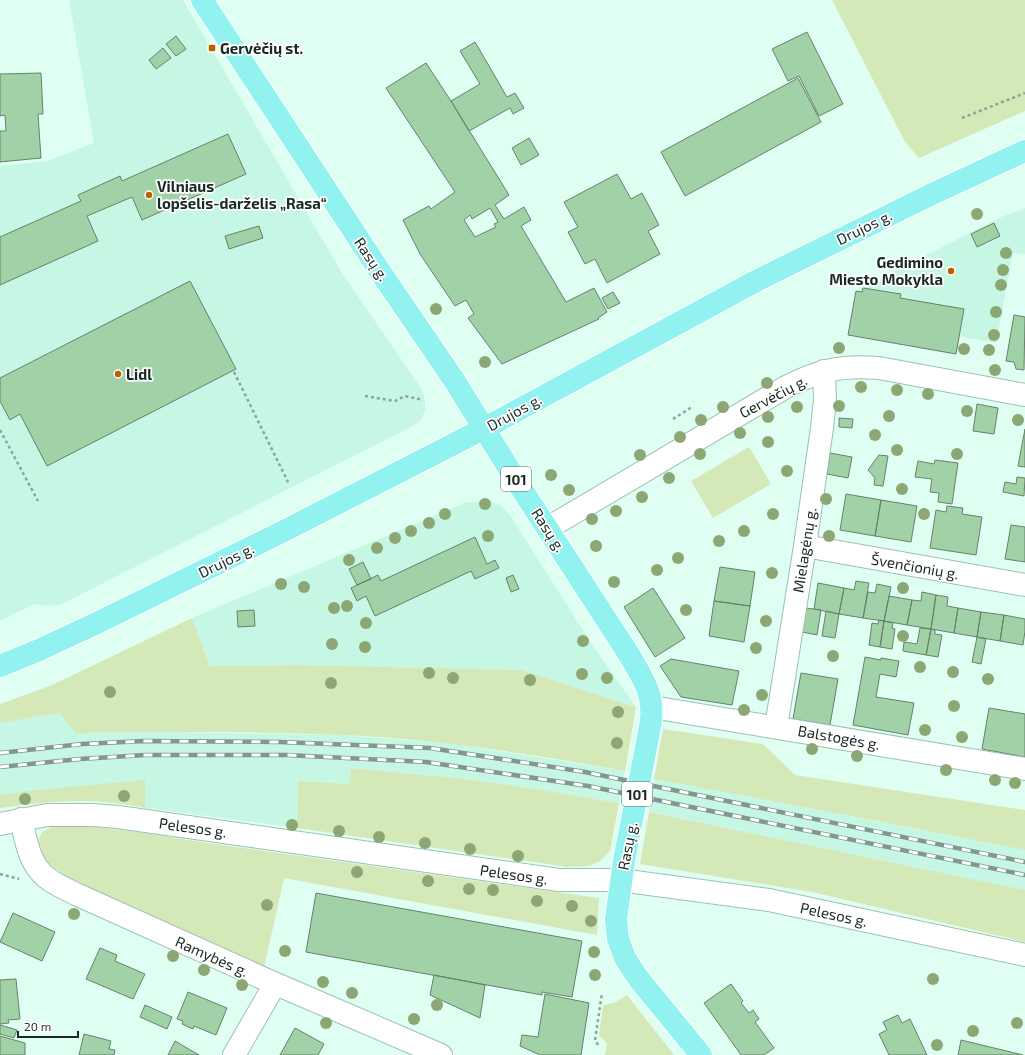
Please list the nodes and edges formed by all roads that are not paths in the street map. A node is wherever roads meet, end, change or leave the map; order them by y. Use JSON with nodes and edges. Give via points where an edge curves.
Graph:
{"nodes":[{"id":1,"x":202,"y":0,"type":"edge"},
{"id":2,"x":1025,"y":151,"type":"edge"},
{"id":3,"x":824,"y":371,"type":"junction"},
{"id":4,"x":1025,"y":395,"type":"edge"},
{"id":5,"x":485,"y":428,"type":"junction"},
{"id":6,"x":548,"y":528,"type":"junction"},
{"id":7,"x":804,"y":546,"type":"junction"},
{"id":8,"x":1025,"y":586,"type":"edge"},
{"id":9,"x":0,"y":666,"type":"edge"},
{"id":10,"x":651,"y":717,"type":"junction"},
{"id":11,"x":776,"y":727,"type":"junction"},
{"id":12,"x":1025,"y":769,"type":"edge"},
{"id":13,"x":21,"y":819,"type":"junction"},
{"id":14,"x":0,"y":824,"type":"edge"},
{"id":15,"x":622,"y":870,"type":"junction"},
{"id":16,"x":1025,"y":955,"type":"edge"},
{"id":17,"x":275,"y":984,"type":"junction"},
{"id":18,"x":234,"y":1055,"type":"edge"},
{"id":19,"x":441,"y":1055,"type":"edge"},
{"id":20,"x":700,"y":1055,"type":"edge"}],
"edges":[{"from":1,"to":5,"type":"main road","name":"Rasų g.","number":"101"},
{"from":2,"to":5,"type":"main road","name":"Drujos g.","via":[[758,280]]},
{"from":3,"to":4,"type":"street","name":"Gervėčių g.","via":[[842,367],[879,368]]},
{"from":3,"to":6,"type":"street","name":"Gervėčių g.","via":[[786,387]]},
{"from":3,"to":7,"type":"street","name":"Mielagėnų g.","via":[[825,400]]},
{"from":5,"to":6,"type":"main road","name":"Rasų g.","number":"101"},
{"from":5,"to":9,"type":"main road","name":"Drujos g.","via":[[97,623]]},
{"from":6,"to":10,"type":"main road","name":"Rasų g.","number":"101","via":[[635,664],[650,694]]},
{"from":7,"to":8,"type":"street","name":"Švenčionių g."},
{"from":7,"to":11,"type":"street","name":"Mielagėnų g."},
{"from":10,"to":11,"type":"street","name":"Balstogės g."},
{"from":10,"to":15,"type":"main road","name":"Rasų g.","number":"101","bridge":true},
{"from":11,"to":12,"type":"street","name":"Balstogės g."},
{"from":13,"to":14,"type":"street","name":"Pelesos g."},
{"from":13,"to":15,"type":"street","name":"Pelesos g.","via":[[48,814],[118,816],[559,880]]},
{"from":13,"to":17,"type":"street","name":"Ramybės g.","via":[[29,853],[37,868],[48,879]]},
{"from":15,"to":16,"type":"street","name":"Pelesos g."},
{"from":15,"to":20,"type":"main road","name":"Rasų g.","number":"101","via":[[616,919],[618,939],[625,958]]},
{"from":17,"to":18,"type":"street"},
{"from":17,"to":19,"type":"street","name":"Ramybės g."}]}
